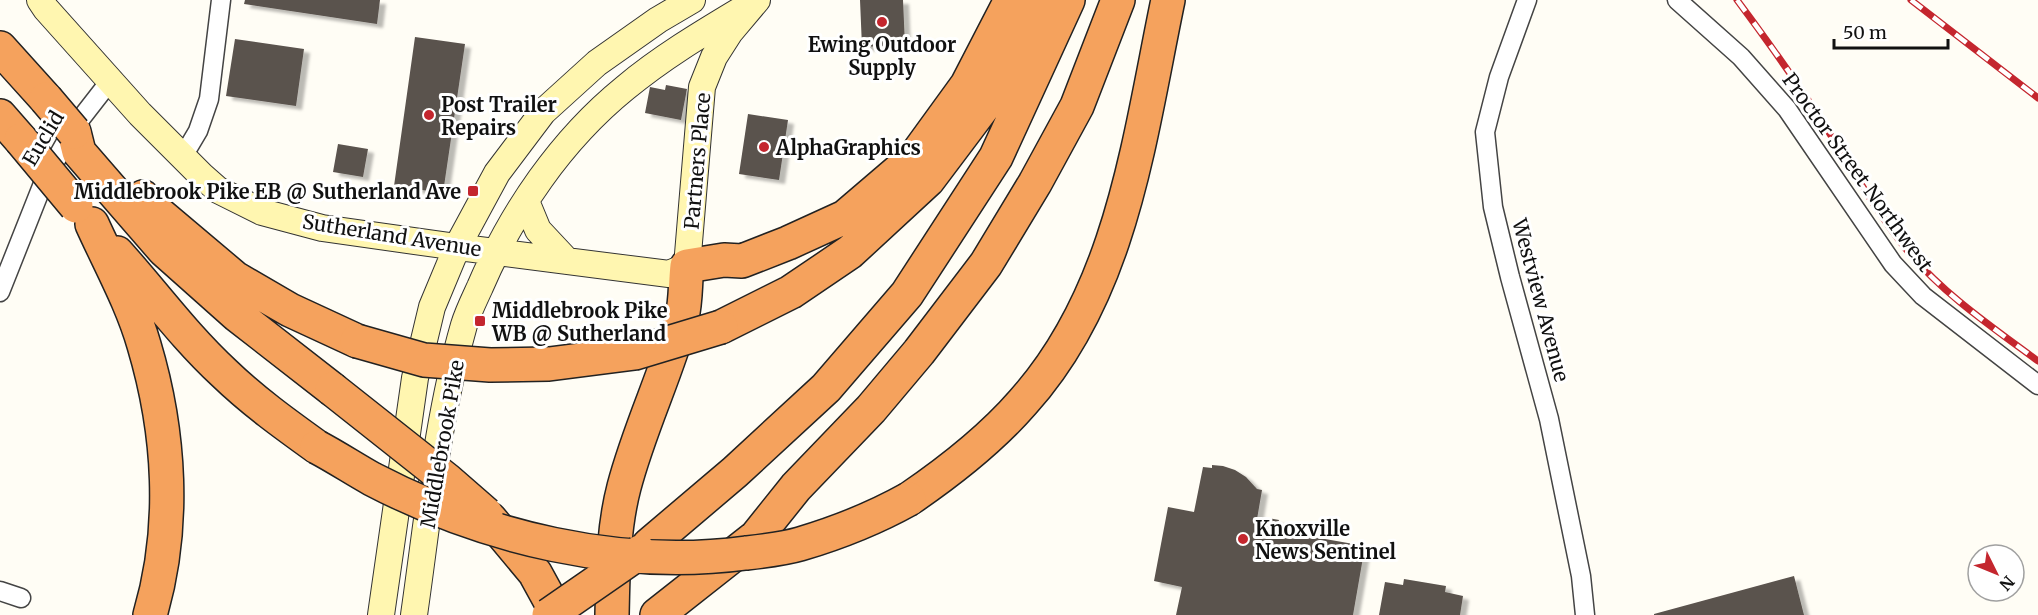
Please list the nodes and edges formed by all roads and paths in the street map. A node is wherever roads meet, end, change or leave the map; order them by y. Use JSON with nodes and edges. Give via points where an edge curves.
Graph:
{"nodes":[{"id":1,"x":40,"y":0,"type":"edge"},
{"id":2,"x":221,"y":0,"type":"edge"},
{"id":3,"x":692,"y":0,"type":"edge"},
{"id":4,"x":730,"y":0,"type":"edge"},
{"id":5,"x":757,"y":0,"type":"edge"},
{"id":6,"x":1011,"y":0,"type":"edge"},
{"id":7,"x":1039,"y":0,"type":"edge"},
{"id":8,"x":1068,"y":0,"type":"edge"},
{"id":9,"x":1118,"y":0,"type":"edge"},
{"id":10,"x":1168,"y":0,"type":"edge"},
{"id":11,"x":1527,"y":0,"type":"edge"},
{"id":12,"x":1677,"y":0,"type":"edge"},
{"id":13,"x":0,"y":48,"type":"edge"},
{"id":14,"x":676,"y":49,"type":"junction"},
{"id":15,"x":110,"y":81,"type":"junction"},
{"id":16,"x":11,"y":128,"type":"edge"},
{"id":17,"x":182,"y":158,"type":"junction"},
{"id":18,"x":102,"y":167,"type":"junction"},
{"id":19,"x":526,"y":201,"type":"junction"},
{"id":20,"x":84,"y":215,"type":"junction"},
{"id":21,"x":457,"y":247,"type":"junction"},
{"id":22,"x":495,"y":251,"type":"junction"},
{"id":23,"x":567,"y":261,"type":"junction"},
{"id":24,"x":687,"y":266,"type":"junction"},
{"id":25,"x":0,"y":292,"type":"edge"},
{"id":26,"x":2038,"y":384,"type":"edge"},
{"id":27,"x":162,"y":554,"type":"junction"},
{"id":28,"x":0,"y":591,"type":"edge"},
{"id":29,"x":21,"y":598,"type":"dead end"},
{"id":30,"x":653,"y":606,"type":"edge"},
{"id":31,"x":137,"y":615,"type":"edge"},
{"id":32,"x":150,"y":615,"type":"edge"},
{"id":33,"x":381,"y":615,"type":"edge"},
{"id":34,"x":414,"y":615,"type":"edge"},
{"id":35,"x":549,"y":615,"type":"edge"},
{"id":36,"x":558,"y":615,"type":"edge"},
{"id":37,"x":612,"y":615,"type":"edge"},
{"id":38,"x":622,"y":615,"type":"edge"},
{"id":39,"x":1585,"y":615,"type":"edge"}],
"edges":[{"from":1,"to":15,"type":"main road","name":"Sutherland Avenue"},
{"from":2,"to":17,"type":"street","via":[[209,99],[198,131]]},
{"from":3,"to":21,"type":"main road","name":"Middlebrook Pike","via":[[597,63],[543,112],[497,173]]},
{"from":4,"to":14,"type":"main road","via":[[693,25]]},
{"from":5,"to":14,"type":"main road","name":"Middlebrook Pike"},
{"from":5,"to":24,"type":"main road","name":"Partners Place","via":[[714,57],[702,87]]},
{"from":6,"to":24,"type":"highway","via":[[967,85],[914,158],[845,217],[742,261]]},
{"from":7,"to":18,"type":"highway","bridge":true,"via":[[1006,71],[986,103],[928,180],[850,252],[791,292],[721,327],[635,353],[549,364],[490,365],[424,360],[357,341],[234,278]]},
{"from":8,"to":35,"type":"highway","bridge":true,"via":[[996,157],[907,294],[826,388],[735,472],[649,546]]},
{"from":9,"to":30,"type":"highway","via":[[1077,106],[987,264],[919,352],[796,487],[725,542]]},
{"from":10,"to":20,"type":"highway","bridge":true,"via":[[1114,241],[1075,330],[1052,366],[986,440],[940,478],[882,514],[799,544],[717,557],[608,554],[551,544],[478,524],[373,479],[265,410],[223,373]]},
{"from":11,"to":39,"type":"street","name":"Westview Avenue","via":[[1499,77],[1485,132],[1493,207],[1549,419],[1581,576]]},
{"from":12,"to":26,"type":"street","name":"Proctor Street Northwest","via":[[1741,57],[1787,109],[1893,264],[1923,296]]},
{"from":13,"to":18,"type":"highway","bridge":true,"via":[[74,132],[79,152]]},
{"from":14,"to":19,"type":"main road","name":"Middlebrook Pike","via":[[624,88],[580,130]]},
{"from":15,"to":17,"type":"main road","name":"Sutherland Avenue"},
{"from":15,"to":25,"type":"street","name":"Euclid","via":[[75,126],[44,181]]},
{"from":16,"to":20,"type":"highway","bridge":true},
{"from":17,"to":21,"type":"main road","name":"Sutherland Avenue","via":[[218,190],[262,212],[322,228]]},
{"from":18,"to":36,"type":"highway","bridge":true,"via":[[165,250],[237,315],[486,514],[535,573]]},
{"from":19,"to":22,"type":"main road","name":"Middlebrook Pike"},
{"from":19,"to":23,"type":"main road","via":[[538,230]]},
{"from":20,"to":27,"type":"highway","via":[[125,295],[144,344],[158,402],[166,451]]},
{"from":21,"to":22,"type":"main road","name":"Sutherland Avenue"},
{"from":21,"to":33,"type":"main road","name":"Middlebrook Pike","via":[[432,307],[415,378]]},
{"from":22,"to":23,"type":"main road","name":"Sutherland Avenue"},
{"from":22,"to":34,"type":"main road","name":"Middlebrook Pike","via":[[465,323],[441,424]]},
{"from":23,"to":24,"type":"main road","name":"Sutherland Avenue","via":[[669,274]]},
{"from":24,"to":37,"type":"highway","via":[[683,314],[624,489],[613,551]]},
{"from":27,"to":31,"type":"highway"},
{"from":27,"to":32,"type":"highway"},
{"from":28,"to":29,"type":"street"},
{"from":30,"to":38,"type":"highway"}]}
